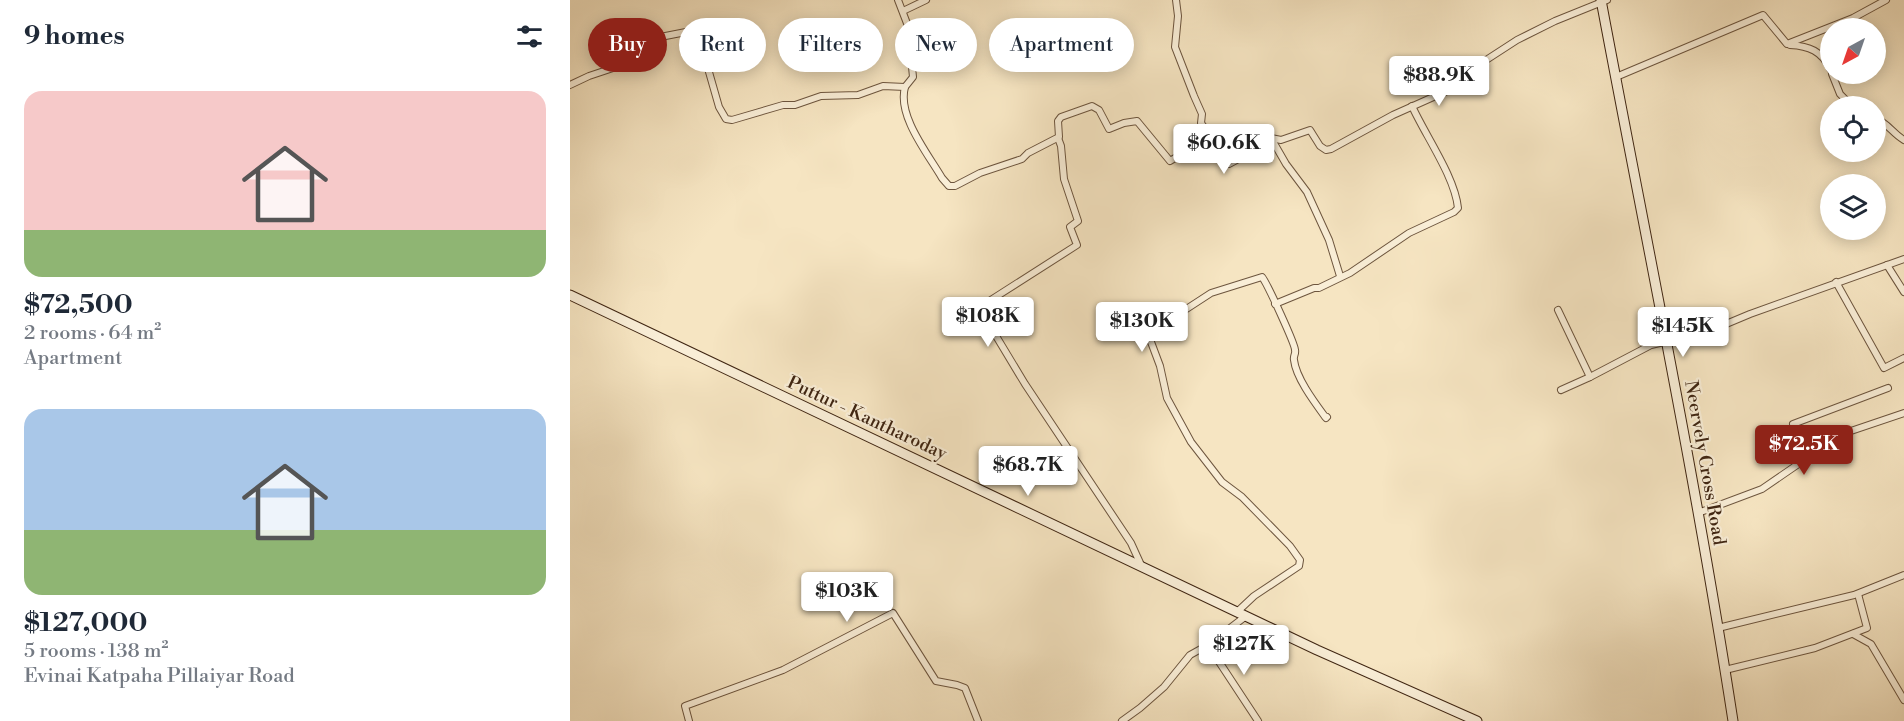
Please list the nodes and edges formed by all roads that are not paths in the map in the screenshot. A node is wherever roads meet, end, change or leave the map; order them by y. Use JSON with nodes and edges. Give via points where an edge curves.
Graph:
{"nodes":[{"id":1,"x":898,"y":0,"type":"edge"},
{"id":2,"x":926,"y":0,"type":"edge"},
{"id":3,"x":1176,"y":0,"type":"edge"},
{"id":4,"x":1886,"y":0,"type":"edge"},
{"id":5,"x":1603,"y":1,"type":"edge"},
{"id":6,"x":903,"y":11,"type":"junction"},
{"id":7,"x":1787,"y":44,"type":"junction"},
{"id":8,"x":1820,"y":55,"type":"edge"},
{"id":9,"x":1616,"y":77,"type":"junction"},
{"id":10,"x":570,"y":86,"type":"edge"},
{"id":11,"x":905,"y":87,"type":"junction"},
{"id":12,"x":1412,"y":106,"type":"junction"},
{"id":13,"x":1886,"y":123,"type":"edge"},
{"id":14,"x":1058,"y":138,"type":"junction"},
{"id":15,"x":1271,"y":138,"type":"junction"},
{"id":16,"x":1904,"y":140,"type":"edge"},
{"id":17,"x":1211,"y":142,"type":"junction"},
{"id":18,"x":1904,"y":259,"type":"edge"},
{"id":19,"x":1887,"y":265,"type":"junction"},
{"id":20,"x":1340,"y":276,"type":"junction"},
{"id":21,"x":1836,"y":282,"type":"junction"},
{"id":22,"x":1904,"y":292,"type":"edge"},
{"id":23,"x":570,"y":295,"type":"edge"},
{"id":24,"x":1275,"y":304,"type":"junction"},
{"id":25,"x":1558,"y":310,"type":"dead end"},
{"id":26,"x":1666,"y":341,"type":"junction"},
{"id":27,"x":1904,"y":358,"type":"edge"},
{"id":28,"x":1590,"y":377,"type":"junction"},
{"id":29,"x":1888,"y":388,"type":"dead end"},
{"id":30,"x":1561,"y":390,"type":"dead end"},
{"id":31,"x":1904,"y":413,"type":"edge"},
{"id":32,"x":1327,"y":417,"type":"dead end"},
{"id":33,"x":1806,"y":460,"type":"junction"},
{"id":34,"x":1698,"y":513,"type":"junction"},
{"id":35,"x":1141,"y":566,"type":"junction"},
{"id":36,"x":1904,"y":575,"type":"edge"},
{"id":37,"x":1858,"y":594,"type":"junction"},
{"id":38,"x":1241,"y":614,"type":"junction"},
{"id":39,"x":1718,"y":628,"type":"junction"},
{"id":40,"x":1853,"y":634,"type":"junction"},
{"id":41,"x":1208,"y":645,"type":"junction"},
{"id":42,"x":1725,"y":670,"type":"junction"},
{"id":43,"x":1904,"y":700,"type":"edge"},
{"id":44,"x":689,"y":721,"type":"edge"},
{"id":45,"x":978,"y":721,"type":"edge"},
{"id":46,"x":1122,"y":721,"type":"edge"},
{"id":47,"x":1258,"y":721,"type":"edge"},
{"id":48,"x":1477,"y":721,"type":"edge"},
{"id":49,"x":1733,"y":721,"type":"edge"}],
"edges":[{"from":1,"to":6,"type":"street"},
{"from":2,"to":6,"type":"street"},
{"from":3,"to":17,"type":"street","via":[[1175,47]]},
{"from":4,"to":7,"type":"street","via":[[1853,18]]},
{"from":5,"to":9,"type":"main road","name":"Neervely Cross Road"},
{"from":5,"to":12,"type":"street","via":[[1517,40],[1449,90]]},
{"from":6,"to":11,"type":"street","via":[[914,77]]},
{"from":7,"to":8,"type":"street","via":[[1808,46]]},
{"from":7,"to":9,"type":"street","via":[[1762,15]]},
{"from":9,"to":26,"type":"main road","name":"Neervely Cross Road"},
{"from":10,"to":11,"type":"street","via":[[637,60],[645,40],[691,31],[698,36],[726,119],[821,96],[858,95],[883,86]]},
{"from":11,"to":14,"type":"street","via":[[903,106],[908,120],[949,186],[1022,159]]},
{"from":12,"to":15,"type":"street","via":[[1326,150],[1310,130],[1281,140]]},
{"from":12,"to":20,"type":"street","via":[[1445,171],[1458,208]]},
{"from":13,"to":16,"type":"street"},
{"from":14,"to":17,"type":"street","via":[[1061,117],[1092,106],[1099,110],[1109,129],[1137,121],[1170,161]]},
{"from":14,"to":35,"type":"street","via":[[1064,179],[1078,221],[1070,227],[1077,245],[983,305],[981,311],[1131,543]]},
{"from":15,"to":17,"type":"street","via":[[1229,164]]},
{"from":15,"to":20,"type":"street","via":[[1307,192]]},
{"from":18,"to":19,"type":"street"},
{"from":19,"to":21,"type":"street"},
{"from":19,"to":22,"type":"street"},
{"from":20,"to":24,"type":"street"},
{"from":21,"to":26,"type":"street","via":[[1707,332]]},
{"from":21,"to":27,"type":"street","via":[[1884,368]]},
{"from":23,"to":35,"type":"main road","name":"Puttur - Kantharoday"},
{"from":24,"to":32,"type":"street","via":[[1293,339],[1293,359],[1307,392]]},
{"from":24,"to":38,"type":"street","via":[[1262,277],[1253,279],[1210,293],[1148,334],[1167,398],[1191,442],[1222,482],[1242,497],[1300,560],[1299,566],[1254,596]]},
{"from":25,"to":28,"type":"street"},
{"from":26,"to":28,"type":"street"},
{"from":26,"to":34,"type":"main road","name":"Neervely Cross Road"},
{"from":28,"to":30,"type":"street"},
{"from":29,"to":33,"type":"street","via":[[1793,424]]},
{"from":31,"to":33,"type":"street","via":[[1842,434]]},
{"from":33,"to":34,"type":"street","via":[[1762,489]]},
{"from":34,"to":39,"type":"main road","name":"Neervely Cross Road"},
{"from":35,"to":38,"type":"main road","name":"Puttur - Kantharoday"},
{"from":36,"to":37,"type":"street"},
{"from":37,"to":39,"type":"street"},
{"from":37,"to":40,"type":"street","via":[[1868,628]]},
{"from":38,"to":41,"type":"street"},
{"from":38,"to":48,"type":"main road","name":"Puttur - Kantharoday"},
{"from":39,"to":42,"type":"main road","name":"Neervely Cross Road"},
{"from":40,"to":42,"type":"street","via":[[1815,648]]},
{"from":40,"to":43,"type":"street","via":[[1871,644]]},
{"from":41,"to":46,"type":"street","via":[[1190,654],[1164,687]]},
{"from":41,"to":47,"type":"street"},
{"from":42,"to":49,"type":"main road","name":"Neervely Cross Road"},
{"from":44,"to":45,"type":"street","via":[[685,706],[783,670],[893,614],[936,681],[965,688]]}]}
